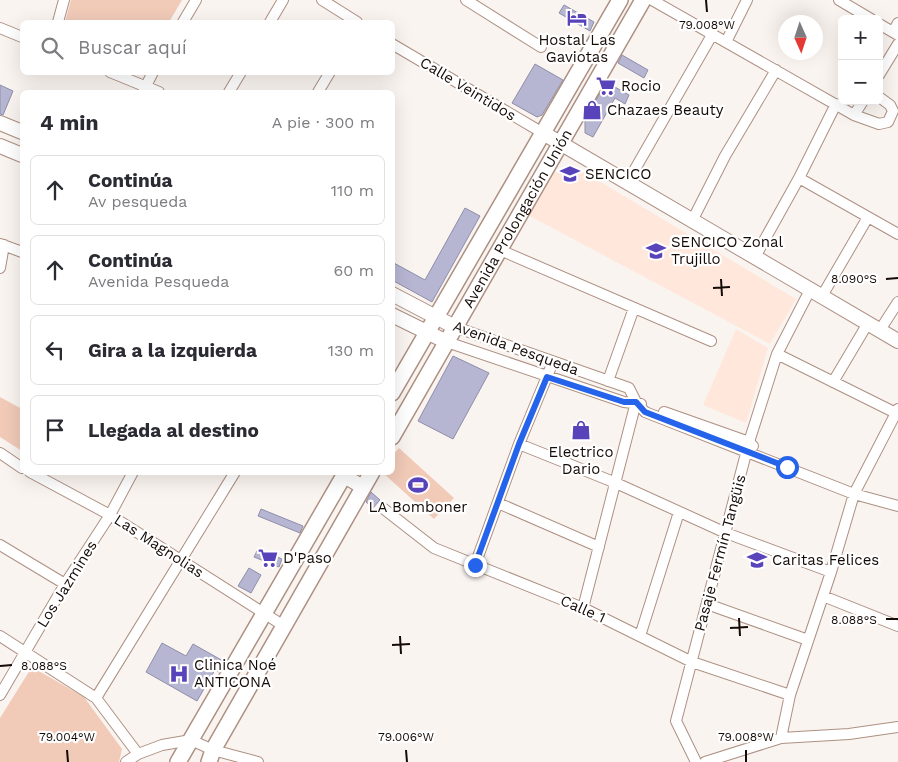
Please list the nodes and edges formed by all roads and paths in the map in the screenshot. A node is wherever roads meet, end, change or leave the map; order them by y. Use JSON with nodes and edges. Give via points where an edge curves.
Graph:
{"nodes":[{"id":1,"x":64,"y":0,"type":"edge"},
{"id":2,"x":196,"y":0,"type":"edge"},
{"id":3,"x":283,"y":0,"type":"edge"},
{"id":4,"x":322,"y":0,"type":"edge"},
{"id":5,"x":466,"y":0,"type":"edge"},
{"id":6,"x":620,"y":0,"type":"edge"},
{"id":7,"x":643,"y":0,"type":"edge"},
{"id":8,"x":652,"y":0,"type":"edge"},
{"id":9,"x":747,"y":0,"type":"edge"},
{"id":10,"x":839,"y":0,"type":"edge"},
{"id":11,"x":864,"y":15,"type":"edge"},
{"id":12,"x":59,"y":20,"type":"edge"},
{"id":13,"x":184,"y":20,"type":"edge"},
{"id":14,"x":271,"y":20,"type":"edge"},
{"id":15,"x":354,"y":20,"type":"edge"},
{"id":16,"x":883,"y":25,"type":"edge"},
{"id":17,"x":0,"y":28,"type":"edge"},
{"id":18,"x":896,"y":30,"type":"edge"},
{"id":19,"x":712,"y":34,"type":"junction"},
{"id":20,"x":20,"y":36,"type":"edge"},
{"id":21,"x":726,"y":42,"type":"junction"},
{"id":22,"x":898,"y":44,"type":"edge"},
{"id":23,"x":395,"y":46,"type":"edge"},
{"id":24,"x":541,"y":47,"type":"dead end"},
{"id":25,"x":883,"y":68,"type":"edge"},
{"id":26,"x":776,"y":70,"type":"junction"},
{"id":27,"x":116,"y":75,"type":"edge"},
{"id":28,"x":152,"y":75,"type":"edge"},
{"id":29,"x":239,"y":75,"type":"edge"},
{"id":30,"x":328,"y":75,"type":"edge"},
{"id":31,"x":144,"y":90,"type":"edge"},
{"id":32,"x":230,"y":90,"type":"edge"},
{"id":33,"x":319,"y":90,"type":"edge"},
{"id":34,"x":883,"y":100,"type":"edge"},
{"id":35,"x":836,"y":104,"type":"junction"},
{"id":36,"x":860,"y":105,"type":"edge"},
{"id":37,"x":854,"y":115,"type":"junction"},
{"id":38,"x":0,"y":123,"type":"edge"},
{"id":39,"x":20,"y":131,"type":"edge"},
{"id":40,"x":543,"y":134,"type":"junction"},
{"id":41,"x":560,"y":144,"type":"junction"},
{"id":42,"x":0,"y":146,"type":"edge"},
{"id":43,"x":20,"y":154,"type":"edge"},
{"id":44,"x":579,"y":155,"type":"junction"},
{"id":45,"x":549,"y":165,"type":"junction"},
{"id":46,"x":799,"y":178,"type":"junction"},
{"id":47,"x":627,"y":183,"type":"junction"},
{"id":48,"x":868,"y":217,"type":"junction"},
{"id":49,"x":692,"y":221,"type":"junction"},
{"id":50,"x":898,"y":234,"type":"edge"},
{"id":51,"x":2,"y":244,"type":"edge"},
{"id":52,"x":500,"y":250,"type":"junction"},
{"id":53,"x":20,"y":251,"type":"edge"},
{"id":54,"x":755,"y":257,"type":"junction"},
{"id":55,"x":0,"y":268,"type":"edge"},
{"id":56,"x":816,"y":293,"type":"junction"},
{"id":57,"x":395,"y":296,"type":"edge"},
{"id":58,"x":898,"y":302,"type":"edge"},
{"id":59,"x":634,"y":308,"type":"junction"},
{"id":60,"x":395,"y":317,"type":"edge"},
{"id":61,"x":436,"y":317,"type":"junction"},
{"id":62,"x":868,"y":323,"type":"junction"},
{"id":63,"x":456,"y":328,"type":"junction"},
{"id":64,"x":880,"y":330,"type":"junction"},
{"id":65,"x":427,"y":333,"type":"junction"},
{"id":66,"x":898,"y":340,"type":"edge"},
{"id":67,"x":711,"y":341,"type":"dead end"},
{"id":68,"x":447,"y":342,"type":"junction"},
{"id":69,"x":776,"y":354,"type":"junction"},
{"id":70,"x":553,"y":362,"type":"junction"},
{"id":71,"x":547,"y":377,"type":"junction"},
{"id":72,"x":608,"y":381,"type":"junction"},
{"id":73,"x":833,"y":382,"type":"junction"},
{"id":74,"x":395,"y":388,"type":"edge"},
{"id":75,"x":636,"y":402,"type":"junction"},
{"id":76,"x":897,"y":411,"type":"edge"},
{"id":77,"x":395,"y":431,"type":"edge"},
{"id":78,"x":519,"y":444,"type":"junction"},
{"id":79,"x":748,"y":447,"type":"junction"},
{"id":80,"x":0,"y":453,"type":"edge"},
{"id":81,"x":20,"y":467,"type":"edge"},
{"id":82,"x":131,"y":475,"type":"edge"},
{"id":83,"x":233,"y":475,"type":"edge"},
{"id":84,"x":344,"y":475,"type":"edge"},
{"id":85,"x":346,"y":475,"type":"edge"},
{"id":86,"x":370,"y":475,"type":"edge"},
{"id":87,"x":43,"y":476,"type":"edge"},
{"id":88,"x":616,"y":483,"type":"junction"},
{"id":89,"x":363,"y":488,"type":"junction"},
{"id":90,"x":854,"y":494,"type":"junction"},
{"id":91,"x":498,"y":503,"type":"junction"},
{"id":92,"x":898,"y":506,"type":"edge"},
{"id":93,"x":384,"y":509,"type":"dead end"},
{"id":94,"x":680,"y":512,"type":"junction"},
{"id":95,"x":110,"y":515,"type":"junction"},
{"id":96,"x":726,"y":534,"type":"junction"},
{"id":97,"x":0,"y":544,"type":"edge"},
{"id":98,"x":599,"y":547,"type":"junction"},
{"id":99,"x":181,"y":561,"type":"junction"},
{"id":100,"x":475,"y":565,"type":"junction"},
{"id":101,"x":831,"y":572,"type":"junction"},
{"id":102,"x":65,"y":584,"type":"junction"},
{"id":103,"x":823,"y":596,"type":"junction"},
{"id":104,"x":707,"y":604,"type":"junction"},
{"id":105,"x":583,"y":608,"type":"junction"},
{"id":106,"x":264,"y":615,"type":"junction"},
{"id":107,"x":284,"y":626,"type":"junction"},
{"id":108,"x":898,"y":626,"type":"edge"},
{"id":109,"x":0,"y":636,"type":"edge"},
{"id":110,"x":640,"y":636,"type":"junction"},
{"id":111,"x":808,"y":640,"type":"junction"},
{"id":112,"x":26,"y":651,"type":"junction"},
{"id":113,"x":692,"y":662,"type":"junction"},
{"id":114,"x":0,"y":695,"type":"edge"},
{"id":115,"x":790,"y":695,"type":"junction"},
{"id":116,"x":96,"y":698,"type":"junction"},
{"id":117,"x":898,"y":728,"type":"edge"},
{"id":118,"x":781,"y":738,"type":"junction"},
{"id":119,"x":191,"y":740,"type":"junction"},
{"id":120,"x":138,"y":754,"type":"junction"},
{"id":121,"x":211,"y":756,"type":"edge"},
{"id":122,"x":126,"y":762,"type":"edge"},
{"id":123,"x":178,"y":762,"type":"edge"},
{"id":124,"x":258,"y":762,"type":"edge"},
{"id":125,"x":696,"y":762,"type":"edge"},
{"id":126,"x":705,"y":762,"type":"edge"}],
"edges":[{"from":1,"to":12,"type":"street"},
{"from":2,"to":13,"type":"street"},
{"from":3,"to":14,"type":"street"},
{"from":4,"to":15,"type":"street"},
{"from":5,"to":24,"type":"street"},
{"from":6,"to":40,"type":"main road","name":"Avenida Prolongación Unión"},
{"from":7,"to":41,"type":"main road","name":"Avenida Prolongación Unión"},
{"from":8,"to":19,"type":"street"},
{"from":9,"to":21,"type":"street"},
{"from":10,"to":11,"type":"street"},
{"from":16,"to":18,"type":"street"},
{"from":17,"to":20,"type":"street"},
{"from":19,"to":21,"type":"street"},
{"from":19,"to":47,"type":"street"},
{"from":21,"to":26,"type":"street"},
{"from":22,"to":25,"type":"street"},
{"from":23,"to":40,"type":"street","name":"Calle Veintidos"},
{"from":26,"to":35,"type":"street"},
{"from":26,"to":49,"type":"street","via":[[725,156]]},
{"from":27,"to":31,"type":"street"},
{"from":28,"to":31,"type":"street"},
{"from":29,"to":32,"type":"street"},
{"from":30,"to":33,"type":"street"},
{"from":34,"to":37,"type":"street","via":[[893,111],[888,122],[879,124]]},
{"from":35,"to":37,"type":"street"},
{"from":35,"to":46,"type":"street"},
{"from":36,"to":37,"type":"street"},
{"from":38,"to":39,"type":"street"},
{"from":40,"to":41,"type":"street"},
{"from":40,"to":61,"type":"main road","name":"Avenida Prolongación Unión"},
{"from":41,"to":44,"type":"street"},
{"from":41,"to":45,"type":"main road","name":"Avenida Prolongación Unión"},
{"from":42,"to":43,"type":"street"},
{"from":44,"to":45,"type":"street","via":[[568,156]]},
{"from":44,"to":47,"type":"street"},
{"from":45,"to":52,"type":"main road","name":"Avenida Prolongación Unión"},
{"from":46,"to":48,"type":"street"},
{"from":46,"to":54,"type":"street"},
{"from":47,"to":49,"type":"street"},
{"from":48,"to":50,"type":"street"},
{"from":48,"to":56,"type":"street","name":"Pasaje Fermín Tangüis"},
{"from":49,"to":54,"type":"street"},
{"from":51,"to":53,"type":"street"},
{"from":51,"to":55,"type":"street"},
{"from":52,"to":59,"type":"street"},
{"from":52,"to":63,"type":"main road","name":"Avenida Prolongación Unión"},
{"from":54,"to":56,"type":"street"},
{"from":56,"to":62,"type":"street"},
{"from":56,"to":69,"type":"street","name":"Pasaje Fermín Tangüis"},
{"from":57,"to":61,"type":"street","name":"Avenida Pesqueda"},
{"from":58,"to":64,"type":"street"},
{"from":59,"to":67,"type":"street"},
{"from":59,"to":72,"type":"street"},
{"from":60,"to":65,"type":"street","name":"Avenida Pesqueda"},
{"from":61,"to":63,"type":"street","name":"Avenida Pesqueda"},
{"from":61,"to":65,"type":"main road","name":"Avenida Prolongación Unión"},
{"from":62,"to":64,"type":"street"},
{"from":62,"to":73,"type":"street"},
{"from":63,"to":68,"type":"main road","name":"Avenida Prolongación Unión"},
{"from":63,"to":70,"type":"street","name":"Avenida Pesqueda"},
{"from":64,"to":66,"type":"street"},
{"from":65,"to":68,"type":"street","name":"Avenida Pesqueda"},
{"from":65,"to":74,"type":"main road","name":"Avenida Prolongación Unión"},
{"from":68,"to":71,"type":"street","name":"Avenida Pesqueda"},
{"from":68,"to":77,"type":"main road","name":"Avenida Prolongación Unión"},
{"from":69,"to":73,"type":"street"},
{"from":69,"to":79,"type":"street","name":"Pasaje Fermín Tangüis"},
{"from":70,"to":71,"type":"street"},
{"from":70,"to":72,"type":"street","name":"Avenida Pesqueda"},
{"from":71,"to":75,"type":"street","name":"Avenida Pesqueda","via":[[624,402]]},
{"from":71,"to":78,"type":"street"},
{"from":72,"to":75,"type":"street","name":"Avenida Pesqueda","via":[[629,388]]},
{"from":73,"to":76,"type":"street"},
{"from":75,"to":79,"type":"street","name":"Avenida Pesqueda"},
{"from":75,"to":88,"type":"street"},
{"from":76,"to":90,"type":"street"},
{"from":78,"to":88,"type":"street"},
{"from":78,"to":91,"type":"street"},
{"from":79,"to":90,"type":"street","name":"Avenida Pesqueda","via":[[770,462]]},
{"from":79,"to":96,"type":"street","name":"Pasaje Fermín Tangüis"},
{"from":80,"to":81,"type":"street"},
{"from":82,"to":95,"type":"street","name":"Los Jazmines"},
{"from":83,"to":99,"type":"street"},
{"from":84,"to":106,"type":"main road"},
{"from":85,"to":89,"type":"street"},
{"from":86,"to":89,"type":"main road"},
{"from":87,"to":95,"type":"street","name":"Las Magnolias"},
{"from":88,"to":94,"type":"street"},
{"from":88,"to":98,"type":"street"},
{"from":89,"to":107,"type":"main road"},
{"from":90,"to":92,"type":"street"},
{"from":90,"to":101,"type":"street"},
{"from":91,"to":98,"type":"street"},
{"from":91,"to":100,"type":"street"},
{"from":93,"to":100,"type":"street","name":"Calle 1","via":[[434,548]]},
{"from":94,"to":96,"type":"street"},
{"from":94,"to":110,"type":"street"},
{"from":95,"to":99,"type":"street","name":"Las Magnolias"},
{"from":95,"to":102,"type":"street","name":"Los Jazmines"},
{"from":96,"to":101,"type":"street"},
{"from":96,"to":104,"type":"street","name":"Pasaje Fermín Tangüis"},
{"from":97,"to":102,"type":"street"},
{"from":98,"to":105,"type":"street"},
{"from":99,"to":106,"type":"street","name":"Las Magnolias"},
{"from":99,"to":116,"type":"street"},
{"from":100,"to":105,"type":"street","name":"Calle 1"},
{"from":101,"to":103,"type":"street"},
{"from":102,"to":112,"type":"street","name":"Los Jazmines"},
{"from":103,"to":108,"type":"street"},
{"from":103,"to":111,"type":"street"},
{"from":104,"to":111,"type":"street"},
{"from":104,"to":113,"type":"street","name":"Pasaje Fermín Tangüis"},
{"from":105,"to":110,"type":"street","name":"Calle 1"},
{"from":106,"to":107,"type":"street","name":"Las Magnolias"},
{"from":106,"to":119,"type":"main road"},
{"from":107,"to":121,"type":"main road"},
{"from":109,"to":112,"type":"street"},
{"from":110,"to":113,"type":"street","name":"Calle 1"},
{"from":111,"to":115,"type":"street"},
{"from":112,"to":114,"type":"street","name":"Los Jazmines"},
{"from":112,"to":116,"type":"street"},
{"from":113,"to":115,"type":"street","name":"Calle 1"},
{"from":113,"to":125,"type":"street","name":"Pasaje Fermín Tangüis","via":[[676,721]]},
{"from":115,"to":118,"type":"street"},
{"from":116,"to":120,"type":"street"},
{"from":117,"to":118,"type":"street"},
{"from":118,"to":126,"type":"street"},
{"from":119,"to":120,"type":"street","via":[[162,745]]},
{"from":119,"to":121,"type":"street"},
{"from":119,"to":123,"type":"main road"},
{"from":120,"to":122,"type":"street"},
{"from":121,"to":124,"type":"street"}]}
